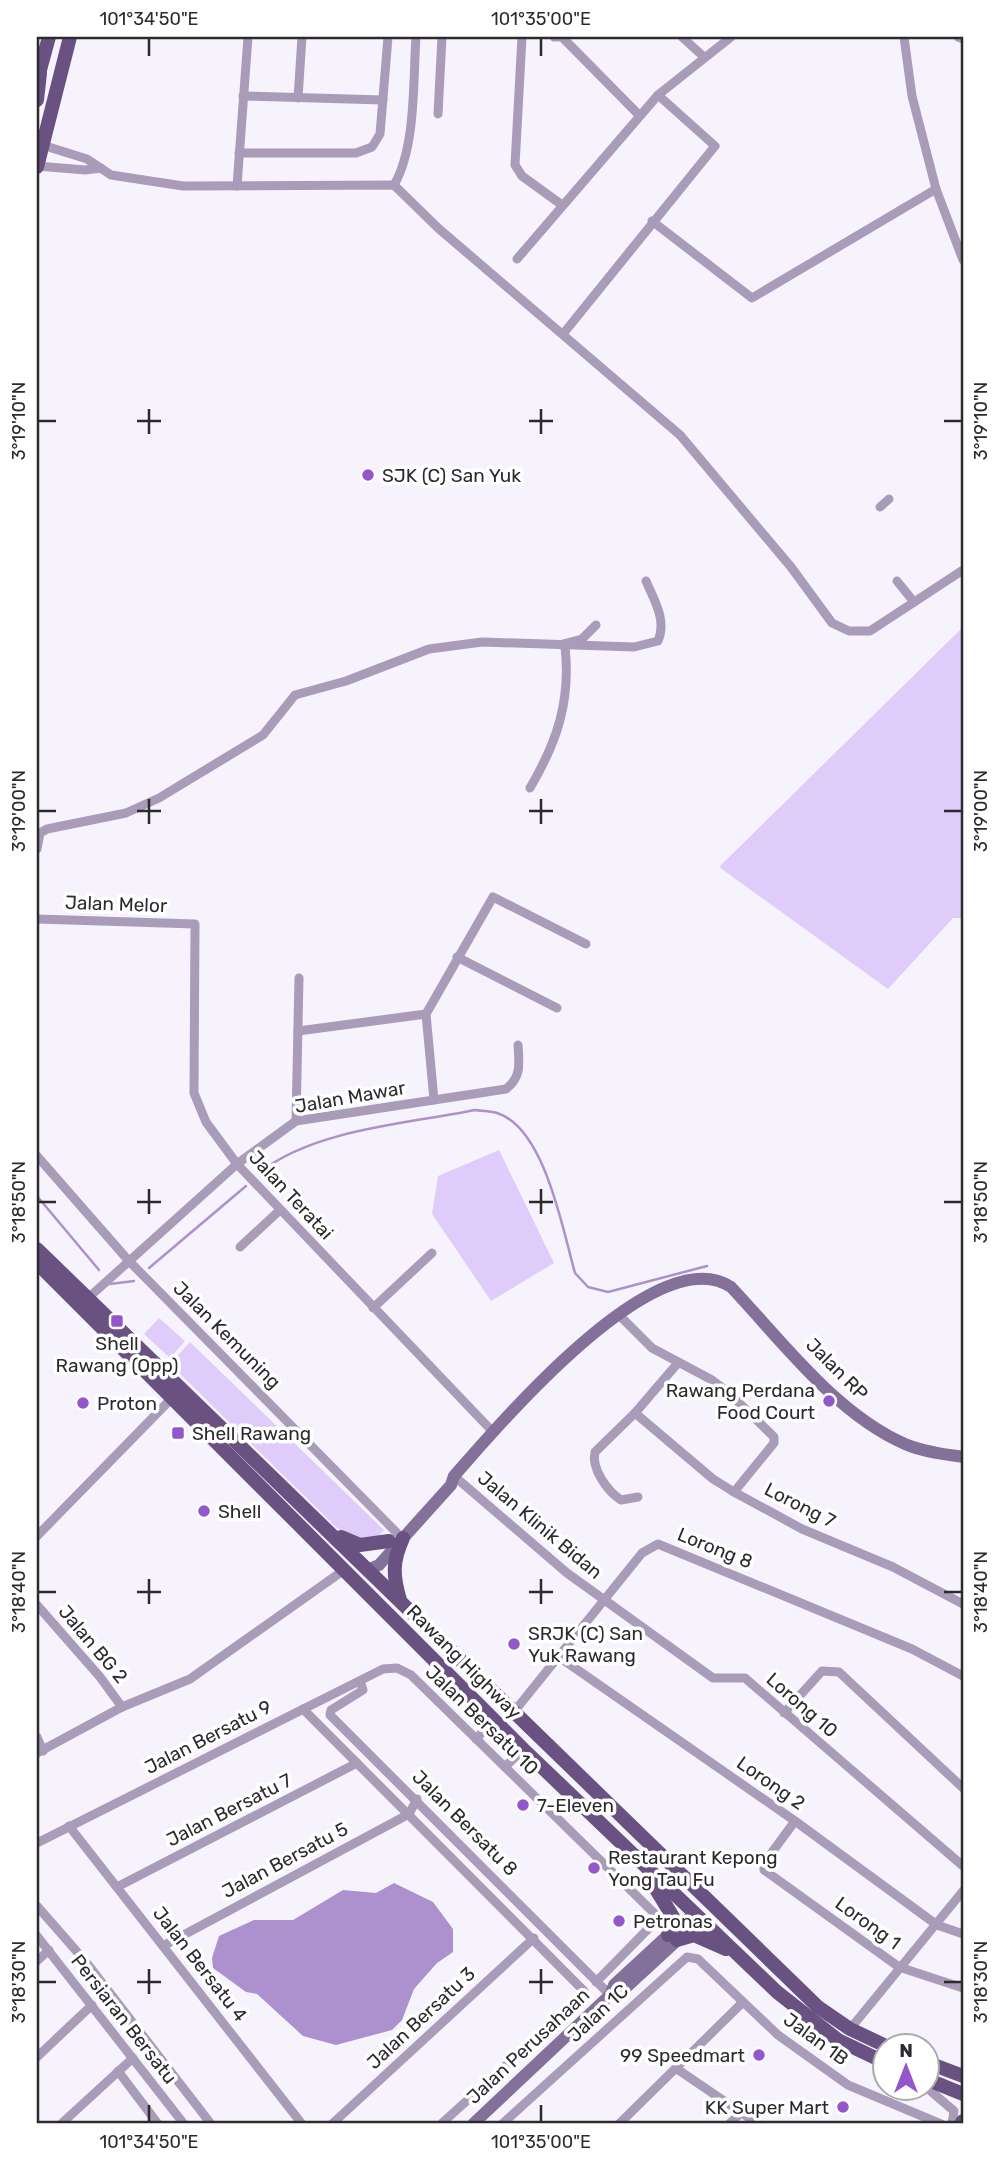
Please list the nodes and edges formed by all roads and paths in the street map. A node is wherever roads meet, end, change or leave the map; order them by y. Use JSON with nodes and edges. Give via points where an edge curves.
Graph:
{"nodes":[{"id":1,"x":49,"y":37,"type":"edge"},
{"id":2,"x":70,"y":37,"type":"edge"},
{"id":3,"x":247,"y":37,"type":"edge"},
{"id":4,"x":302,"y":37,"type":"edge"},
{"id":5,"x":388,"y":37,"type":"edge"},
{"id":6,"x":416,"y":37,"type":"edge"},
{"id":7,"x":442,"y":37,"type":"edge"},
{"id":8,"x":522,"y":37,"type":"edge"},
{"id":9,"x":554,"y":37,"type":"edge"},
{"id":10,"x":681,"y":37,"type":"edge"},
{"id":11,"x":731,"y":37,"type":"edge"},
{"id":12,"x":904,"y":37,"type":"edge"},
{"id":13,"x":958,"y":37,"type":"edge"},
{"id":14,"x":963,"y":39,"type":"edge"},
{"id":15,"x":704,"y":57,"type":"junction"},
{"id":16,"x":39,"y":75,"type":"edge"},
{"id":17,"x":658,"y":95,"type":"junction"},
{"id":18,"x":243,"y":96,"type":"junction"},
{"id":19,"x":298,"y":97,"type":"junction"},
{"id":20,"x":37,"y":100,"type":"edge"},
{"id":21,"x":383,"y":100,"type":"junction"},
{"id":22,"x":438,"y":114,"type":"dead end"},
{"id":23,"x":639,"y":115,"type":"junction"},
{"id":24,"x":40,"y":145,"type":"edge"},
{"id":25,"x":239,"y":153,"type":"junction"},
{"id":26,"x":37,"y":166,"type":"edge"},
{"id":27,"x":101,"y":168,"type":"junction"},
{"id":28,"x":394,"y":185,"type":"junction"},
{"id":29,"x":237,"y":186,"type":"junction"},
{"id":30,"x":936,"y":189,"type":"junction"},
{"id":31,"x":562,"y":205,"type":"junction"},
{"id":32,"x":652,"y":221,"type":"junction"},
{"id":33,"x":962,"y":253,"type":"edge"},
{"id":34,"x":517,"y":259,"type":"dead end"},
{"id":35,"x":563,"y":334,"type":"junction"},
{"id":36,"x":890,"y":499,"type":"dead end"},
{"id":37,"x":880,"y":507,"type":"dead end"},
{"id":38,"x":963,"y":570,"type":"edge"},
{"id":39,"x":646,"y":581,"type":"dead end"},
{"id":40,"x":897,"y":581,"type":"dead end"},
{"id":41,"x":914,"y":602,"type":"junction"},
{"id":42,"x":596,"y":625,"type":"dead end"},
{"id":43,"x":562,"y":647,"type":"junction"},
{"id":44,"x":530,"y":788,"type":"dead end"},
{"id":45,"x":37,"y":849,"type":"edge"},
{"id":46,"x":37,"y":919,"type":"edge"},
{"id":47,"x":195,"y":924,"type":"joint"},
{"id":48,"x":586,"y":944,"type":"dead end"},
{"id":49,"x":457,"y":957,"type":"junction"},
{"id":50,"x":299,"y":978,"type":"dead end"},
{"id":51,"x":557,"y":1008,"type":"dead end"},
{"id":52,"x":426,"y":1014,"type":"junction"},
{"id":53,"x":298,"y":1031,"type":"junction"},
{"id":54,"x":517,"y":1045,"type":"dead end"},
{"id":55,"x":434,"y":1100,"type":"junction"},
{"id":56,"x":296,"y":1121,"type":"junction"},
{"id":57,"x":37,"y":1156,"type":"edge"},
{"id":58,"x":237,"y":1164,"type":"junction"},
{"id":59,"x":280,"y":1210,"type":"junction"},
{"id":60,"x":240,"y":1247,"type":"dead end"},
{"id":61,"x":37,"y":1249,"type":"edge"},
{"id":62,"x":432,"y":1253,"type":"dead end"},
{"id":63,"x":128,"y":1260,"type":"junction"},
{"id":64,"x":37,"y":1265,"type":"edge"},
{"id":65,"x":87,"y":1298,"type":"junction"},
{"id":66,"x":373,"y":1308,"type":"junction"},
{"id":67,"x":618,"y":1314,"type":"junction"},
{"id":68,"x":677,"y":1364,"type":"junction"},
{"id":69,"x":172,"y":1398,"type":"junction"},
{"id":70,"x":635,"y":1413,"type":"junction"},
{"id":71,"x":493,"y":1432,"type":"junction"},
{"id":72,"x":963,"y":1457,"type":"edge"},
{"id":73,"x":454,"y":1476,"type":"junction"},
{"id":74,"x":734,"y":1492,"type":"junction"},
{"id":75,"x":638,"y":1497,"type":"dead end"},
{"id":76,"x":330,"y":1531,"type":"junction"},
{"id":77,"x":37,"y":1536,"type":"edge"},
{"id":78,"x":396,"y":1537,"type":"junction"},
{"id":79,"x":339,"y":1565,"type":"junction"},
{"id":80,"x":367,"y":1570,"type":"junction"},
{"id":81,"x":367,"y":1592,"type":"junction"},
{"id":82,"x":604,"y":1601,"type":"junction"},
{"id":83,"x":401,"y":1604,"type":"junction"},
{"id":84,"x":963,"y":1604,"type":"edge"},
{"id":85,"x":37,"y":1605,"type":"edge"},
{"id":86,"x":559,"y":1657,"type":"junction"},
{"id":87,"x":397,"y":1668,"type":"joint"},
{"id":88,"x":963,"y":1676,"type":"edge"},
{"id":89,"x":360,"y":1681,"type":"junction"},
{"id":90,"x":122,"y":1707,"type":"junction"},
{"id":91,"x":303,"y":1709,"type":"junction"},
{"id":92,"x":513,"y":1713,"type":"junction"},
{"id":93,"x":784,"y":1713,"type":"junction"},
{"id":94,"x":494,"y":1720,"type":"junction"},
{"id":95,"x":37,"y":1737,"type":"edge"},
{"id":96,"x":476,"y":1739,"type":"junction"},
{"id":97,"x":523,"y":1749,"type":"junction"},
{"id":98,"x":40,"y":1752,"type":"edge"},
{"id":99,"x":358,"y":1763,"type":"junction"},
{"id":100,"x":505,"y":1767,"type":"junction"},
{"id":101,"x":963,"y":1788,"type":"edge"},
{"id":102,"x":417,"y":1799,"type":"junction"},
{"id":103,"x":409,"y":1814,"type":"junction"},
{"id":104,"x":795,"y":1821,"type":"junction"},
{"id":105,"x":69,"y":1826,"type":"junction"},
{"id":106,"x":37,"y":1843,"type":"edge"},
{"id":107,"x":636,"y":1859,"type":"junction"},
{"id":108,"x":963,"y":1866,"type":"edge"},
{"id":109,"x":688,"y":1882,"type":"junction"},
{"id":110,"x":117,"y":1887,"type":"junction"},
{"id":111,"x":963,"y":1891,"type":"edge"},
{"id":112,"x":37,"y":1906,"type":"edge"},
{"id":113,"x":696,"y":1914,"type":"junction"},
{"id":114,"x":728,"y":1921,"type":"junction"},
{"id":115,"x":937,"y":1925,"type":"junction"},
{"id":116,"x":963,"y":1934,"type":"edge"},
{"id":117,"x":37,"y":1936,"type":"edge"},
{"id":118,"x":534,"y":1938,"type":"junction"},
{"id":119,"x":672,"y":1938,"type":"junction"},
{"id":120,"x":163,"y":1946,"type":"junction"},
{"id":121,"x":49,"y":1950,"type":"junction"},
{"id":122,"x":737,"y":1954,"type":"junction"},
{"id":123,"x":687,"y":1957,"type":"joint"},
{"id":124,"x":37,"y":1961,"type":"edge"},
{"id":125,"x":899,"y":1967,"type":"junction"},
{"id":126,"x":596,"y":1982,"type":"junction"},
{"id":127,"x":963,"y":1988,"type":"edge"},
{"id":128,"x":610,"y":1995,"type":"junction"},
{"id":129,"x":742,"y":2003,"type":"junction"},
{"id":130,"x":92,"y":2005,"type":"junction"},
{"id":131,"x":850,"y":2029,"type":"junction"},
{"id":132,"x":870,"y":2038,"type":"edge"},
{"id":133,"x":870,"y":2055,"type":"edge"},
{"id":134,"x":37,"y":2057,"type":"edge"},
{"id":135,"x":132,"y":2058,"type":"junction"},
{"id":136,"x":940,"y":2068,"type":"edge"},
{"id":137,"x":677,"y":2069,"type":"junction"},
{"id":138,"x":945,"y":2070,"type":"junction"},
{"id":139,"x":118,"y":2071,"type":"junction"},
{"id":140,"x":963,"y":2076,"type":"edge"},
{"id":141,"x":940,"y":2085,"type":"edge"},
{"id":142,"x":963,"y":2085,"type":"edge"},
{"id":143,"x":963,"y":2094,"type":"edge"},
{"id":144,"x":940,"y":2099,"type":"edge"},
{"id":145,"x":741,"y":2113,"type":"junction"},
{"id":146,"x":960,"y":2121,"type":"edge"},
{"id":147,"x":66,"y":2122,"type":"edge"},
{"id":148,"x":158,"y":2124,"type":"edge"},
{"id":149,"x":184,"y":2124,"type":"edge"},
{"id":150,"x":211,"y":2124,"type":"edge"},
{"id":151,"x":302,"y":2124,"type":"edge"},
{"id":152,"x":332,"y":2124,"type":"edge"},
{"id":153,"x":441,"y":2124,"type":"edge"},
{"id":154,"x":473,"y":2124,"type":"edge"},
{"id":155,"x":502,"y":2124,"type":"edge"},
{"id":156,"x":619,"y":2124,"type":"edge"},
{"id":157,"x":729,"y":2124,"type":"edge"},
{"id":158,"x":758,"y":2124,"type":"edge"},
{"id":159,"x":938,"y":2124,"type":"edge"}],
"edges":[{"from":1,"to":16,"type":"main road"},
{"from":2,"to":24,"type":"main road"},
{"from":3,"to":18,"type":"street"},
{"from":4,"to":19,"type":"street"},
{"from":5,"to":21,"type":"street"},
{"from":6,"to":28,"type":"street","via":[[403,170]]},
{"from":7,"to":22,"type":"street"},
{"from":8,"to":31,"type":"street","via":[[515,165],[522,176]]},
{"from":9,"to":23,"type":"street","via":[[562,37]]},
{"from":10,"to":15,"type":"street"},
{"from":11,"to":15,"type":"street"},
{"from":12,"to":30,"type":"street","via":[[912,96]]},
{"from":13,"to":14,"type":"street"},
{"from":15,"to":17,"type":"street"},
{"from":16,"to":20,"type":"main road"},
{"from":17,"to":23,"type":"street"},
{"from":17,"to":32,"type":"street","via":[[715,146]]},
{"from":18,"to":19,"type":"street"},
{"from":18,"to":25,"type":"street"},
{"from":19,"to":21,"type":"street"},
{"from":21,"to":25,"type":"street","via":[[380,134],[372,147],[356,153]]},
{"from":23,"to":31,"type":"street"},
{"from":24,"to":26,"type":"main road"},
{"from":24,"to":27,"type":"street"},
{"from":25,"to":29,"type":"street"},
{"from":26,"to":27,"type":"street"},
{"from":27,"to":29,"type":"street","via":[[111,175],[183,186]]},
{"from":28,"to":29,"type":"street"},
{"from":28,"to":35,"type":"street"},
{"from":30,"to":32,"type":"street","via":[[752,298]]},
{"from":30,"to":33,"type":"street"},
{"from":31,"to":34,"type":"street"},
{"from":32,"to":35,"type":"street"},
{"from":35,"to":41,"type":"street","via":[[680,435],[832,623],[849,631],[870,631]]},
{"from":36,"to":37,"type":"street"},
{"from":38,"to":41,"type":"street"},
{"from":39,"to":43,"type":"street","via":[[659,610],[662,632],[657,641],[634,647]]},
{"from":40,"to":41,"type":"street"},
{"from":42,"to":43,"type":"street","via":[[582,639]]},
{"from":43,"to":44,"type":"street","via":[[566,692],[561,726]]},
{"from":43,"to":45,"type":"street","via":[[455,644],[306,690],[295,695],[263,735],[159,798],[126,813],[40,833]]},
{"from":46,"to":47,"type":"street","name":"Jalan Melor"},
{"from":47,"to":58,"type":"street","name":"Jalan Teratai","via":[[194,1094],[206,1122]]},
{"from":48,"to":49,"type":"street","via":[[493,897]]},
{"from":49,"to":51,"type":"street"},
{"from":49,"to":52,"type":"street"},
{"from":50,"to":53,"type":"street"},
{"from":52,"to":53,"type":"street"},
{"from":52,"to":55,"type":"street"},
{"from":53,"to":56,"type":"street"},
{"from":54,"to":55,"type":"street","name":"Jalan Mawar","via":[[520,1073],[506,1089]]},
{"from":55,"to":56,"type":"street","name":"Jalan Mawar"},
{"from":56,"to":58,"type":"street","name":"Jalan Mawar"},
{"from":57,"to":63,"type":"street","name":"Jalan Kemuning"},
{"from":58,"to":59,"type":"street","name":"Jalan Teratai"},
{"from":58,"to":63,"type":"street","name":"Jalan Mawar"},
{"from":59,"to":60,"type":"street"},
{"from":59,"to":66,"type":"street","name":"Jalan Teratai"},
{"from":61,"to":65,"type":"main road","name":"Rawang Highway"},
{"from":62,"to":66,"type":"street"},
{"from":63,"to":65,"type":"street","name":"Jalan Mawar"},
{"from":63,"to":78,"type":"street","name":"Jalan Kemuning"},
{"from":64,"to":69,"type":"main road","name":"Rawang Highway"},
{"from":65,"to":76,"type":"main road","name":"Rawang Highway"},
{"from":66,"to":71,"type":"street","name":"Jalan Teratai"},
{"from":67,"to":68,"type":"street","via":[[652,1348]]},
{"from":67,"to":71,"type":"street"},
{"from":67,"to":72,"type":"street","name":"Jalan RP","via":[[670,1283],[719,1279],[862,1420],[909,1446]]},
{"from":68,"to":70,"type":"street"},
{"from":68,"to":74,"type":"street","via":[[728,1392],[774,1437],[774,1443]]},
{"from":69,"to":77,"type":"street"},
{"from":69,"to":79,"type":"main road","name":"Rawang Highway"},
{"from":70,"to":74,"type":"street","name":"Lorong 7"},
{"from":70,"to":75,"type":"street","via":[[593,1460],[615,1496],[621,1500]]},
{"from":71,"to":73,"type":"street"},
{"from":73,"to":78,"type":"street","via":[[451,1485]]},
{"from":73,"to":82,"type":"street","name":"Jalan Klinik Bidan"},
{"from":74,"to":84,"type":"street","name":"Lorong 7"},
{"from":76,"to":78,"type":"main road","via":[[360,1545]]},
{"from":76,"to":80,"type":"main road","name":"Rawang Highway"},
{"from":78,"to":80,"type":"street"},
{"from":78,"to":83,"type":"main road","via":[[393,1573]]},
{"from":79,"to":80,"type":"main road"},
{"from":79,"to":81,"type":"main road","name":"Rawang Highway"},
{"from":79,"to":90,"type":"street","via":[[190,1679]]},
{"from":80,"to":81,"type":"main road","via":[[362,1577]]},
{"from":80,"to":83,"type":"main road","name":"Rawang Highway"},
{"from":81,"to":94,"type":"main road","name":"Rawang Highway"},
{"from":82,"to":86,"type":"street","name":"Lorong 8"},
{"from":82,"to":88,"type":"street","name":"Lorong 8","via":[[642,1553],[658,1544],[912,1649]]},
{"from":82,"to":93,"type":"street","name":"Lorong 10","via":[[713,1678],[745,1678]]},
{"from":83,"to":92,"type":"main road","name":"Rawang Highway"},
{"from":85,"to":90,"type":"street","name":"Jalan BG 2"},
{"from":86,"to":92,"type":"street","name":"Lorong 8"},
{"from":86,"to":104,"type":"street","name":"Lorong 2"},
{"from":87,"to":89,"type":"street","name":"Jalan Bersatu 9","via":[[383,1669]]},
{"from":87,"to":96,"type":"street","name":"Jalan Bersatu 10","via":[[411,1675]]},
{"from":89,"to":91,"type":"street","name":"Jalan Bersatu 9"},
{"from":89,"to":102,"type":"street","name":"Jalan Bersatu 8","via":[[363,1690],[330,1715]]},
{"from":90,"to":98,"type":"street"},
{"from":91,"to":99,"type":"street"},
{"from":91,"to":105,"type":"street","name":"Jalan Bersatu 9"},
{"from":92,"to":109,"type":"main road","name":"Rawang Highway"},
{"from":93,"to":101,"type":"street","via":[[822,1671],[838,1672]]},
{"from":93,"to":108,"type":"street","name":"Lorong 10"},
{"from":94,"to":96,"type":"street"},
{"from":94,"to":97,"type":"main road","name":"Rawang Highway"},
{"from":95,"to":98,"type":"street"},
{"from":96,"to":100,"type":"street","name":"Jalan Bersatu 10"},
{"from":97,"to":100,"type":"street"},
{"from":97,"to":107,"type":"main road","name":"Rawang Highway"},
{"from":99,"to":103,"type":"street"},
{"from":99,"to":110,"type":"street","name":"Jalan Bersatu 7"},
{"from":100,"to":126,"type":"street","name":"Jalan Bersatu 10","via":[[654,1913],[651,1926]]},
{"from":102,"to":103,"type":"street"},
{"from":102,"to":126,"type":"street","name":"Jalan Bersatu 8"},
{"from":103,"to":118,"type":"street"},
{"from":103,"to":120,"type":"street","name":"Jalan Bersatu 5"},
{"from":104,"to":115,"type":"street","name":"Lorong 2"},
{"from":104,"to":125,"type":"street","name":"Lorong 1","via":[[763,1866]]},
{"from":105,"to":106,"type":"street","name":"Jalan Bersatu 9"},
{"from":105,"to":110,"type":"street","name":"Jalan Bersatu 4"},
{"from":107,"to":113,"type":"main road","name":"Rawang Highway"},
{"from":107,"to":119,"type":"main road","via":[[671,1911]]},
{"from":109,"to":113,"type":"main road"},
{"from":109,"to":114,"type":"main road","name":"Rawang Highway"},
{"from":110,"to":120,"type":"street","name":"Jalan Bersatu 4"},
{"from":111,"to":115,"type":"street"},
{"from":112,"to":150,"type":"street"},
{"from":113,"to":114,"type":"main road"},
{"from":113,"to":119,"type":"street","name":"Jalan Perusahaan"},
{"from":113,"to":122,"type":"main road","name":"Rawang Highway"},
{"from":114,"to":131,"type":"main road","name":"Rawang Highway","via":[[818,2007]]},
{"from":115,"to":116,"type":"street","name":"Lorong 2"},
{"from":115,"to":125,"type":"street"},
{"from":117,"to":121,"type":"street","name":"Persiaran Bersatu"},
{"from":118,"to":152,"type":"street","name":"Jalan Bersatu 3"},
{"from":118,"to":153,"type":"street","via":[[584,1991],[582,1997]]},
{"from":119,"to":122,"type":"main road","via":[[694,1935]]},
{"from":119,"to":128,"type":"street","name":"Jalan Perusahaan","via":[[614,1985]]},
{"from":120,"to":151,"type":"street","name":"Jalan Bersatu 4"},
{"from":121,"to":124,"type":"street"},
{"from":121,"to":130,"type":"street","name":"Persiaran Bersatu"},
{"from":122,"to":133,"type":"main road","name":"Rawang Highway","via":[[809,2020]]},
{"from":123,"to":129,"type":"street","name":"Jalan 1B","via":[[698,1959]]},
{"from":123,"to":155,"type":"street","name":"Jalan 1C"},
{"from":125,"to":127,"type":"street","name":"Lorong 1"},
{"from":125,"to":131,"type":"street"},
{"from":126,"to":128,"type":"street","name":"Jalan Bersatu 8"},
{"from":128,"to":154,"type":"street","name":"Jalan Perusahaan"},
{"from":129,"to":137,"type":"street"},
{"from":129,"to":159,"type":"street","name":"Jalan 1B","via":[[848,2085]]},
{"from":130,"to":134,"type":"street"},
{"from":130,"to":135,"type":"street","name":"Persiaran Bersatu"},
{"from":131,"to":132,"type":"main road","name":"Rawang Highway"},
{"from":135,"to":139,"type":"street"},
{"from":135,"to":149,"type":"street","name":"Persiaran Bersatu"},
{"from":136,"to":138,"type":"main road"},
{"from":137,"to":145,"type":"street"},
{"from":137,"to":156,"type":"street"},
{"from":138,"to":140,"type":"main road"},
{"from":138,"to":142,"type":"main road"},
{"from":139,"to":147,"type":"street"},
{"from":139,"to":148,"type":"street"},
{"from":141,"to":143,"type":"main road"},
{"from":144,"to":146,"type":"street"},
{"from":145,"to":157,"type":"street"},
{"from":145,"to":158,"type":"street"}]}
